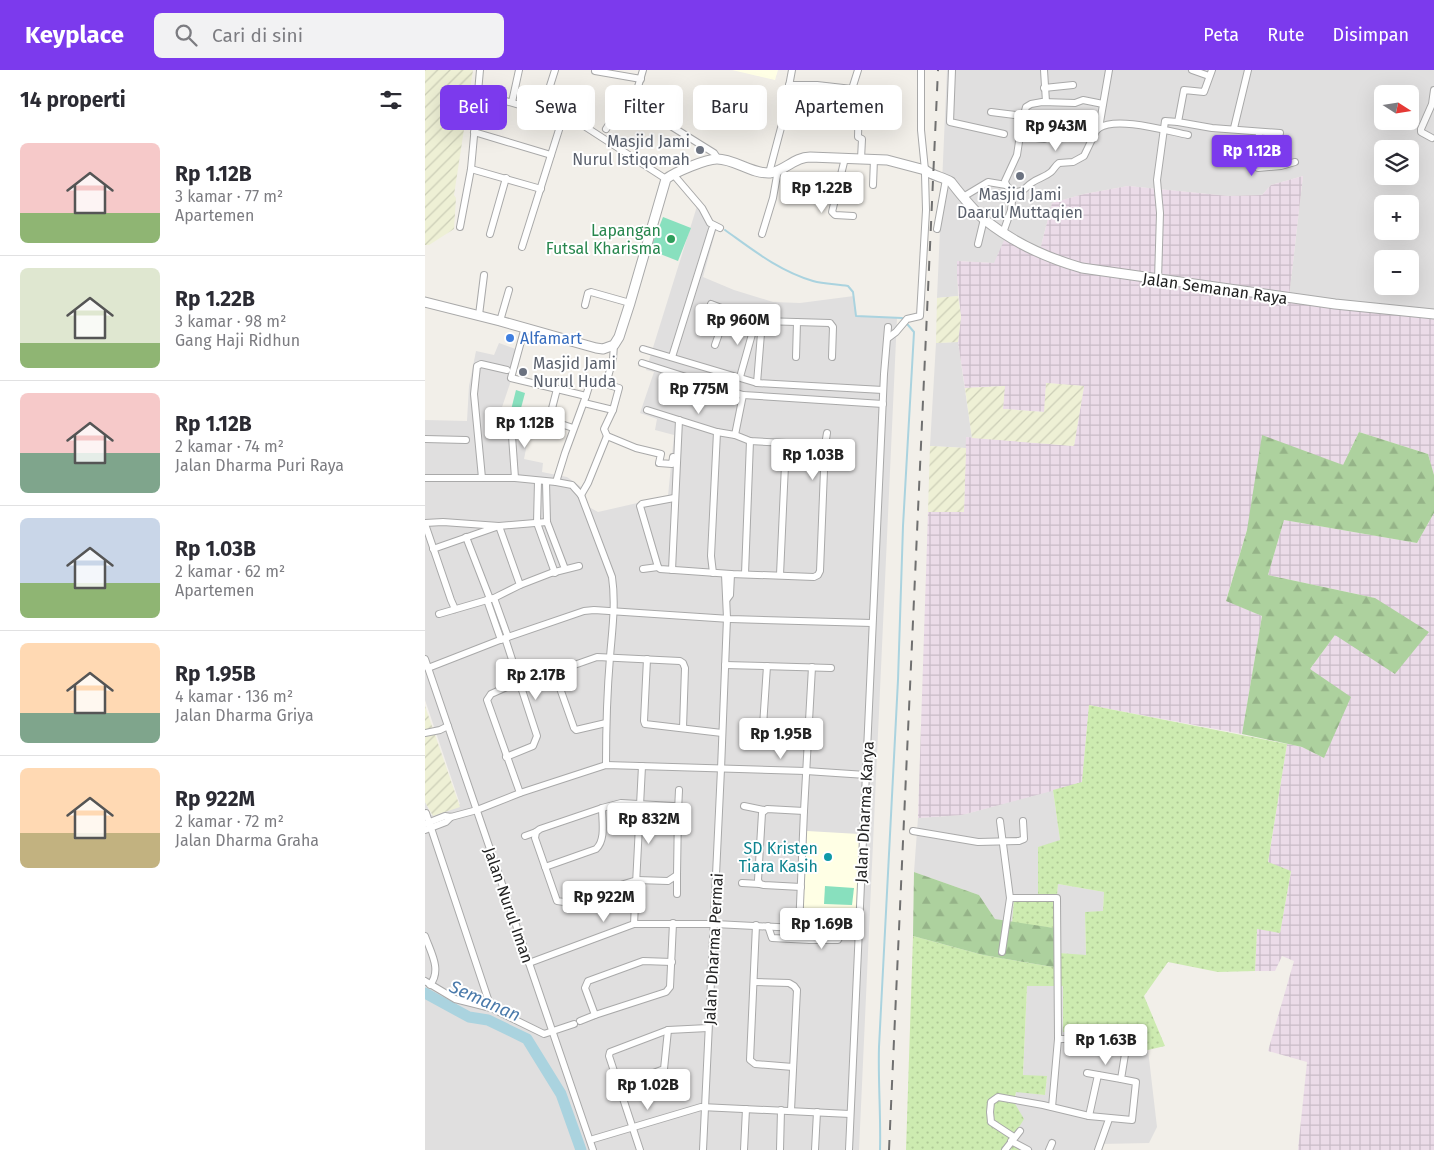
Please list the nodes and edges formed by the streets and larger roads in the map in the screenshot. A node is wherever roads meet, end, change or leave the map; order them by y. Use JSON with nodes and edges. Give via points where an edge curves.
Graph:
{"nodes":[{"id":1,"x":480,"y":70,"type":"edge"},
{"id":2,"x":519,"y":70,"type":"edge"},
{"id":3,"x":555,"y":70,"type":"edge"},
{"id":4,"x":643,"y":70,"type":"edge"},
{"id":5,"x":792,"y":70,"type":"edge"},
{"id":6,"x":857,"y":70,"type":"edge"},
{"id":7,"x":921,"y":70,"type":"edge"},
{"id":8,"x":952,"y":70,"type":"edge"},
{"id":9,"x":1044,"y":70,"type":"edge"},
{"id":10,"x":1109,"y":70,"type":"edge"},
{"id":11,"x":1192,"y":70,"type":"edge"},
{"id":12,"x":1248,"y":70,"type":"edge"},
{"id":13,"x":595,"y":71,"type":"dead end"},
{"id":14,"x":1210,"y":73,"type":"edge"},
{"id":15,"x":641,"y":79,"type":"junction"},
{"id":16,"x":479,"y":85,"type":"edge"},
{"id":17,"x":550,"y":85,"type":"edge"},
{"id":18,"x":639,"y":85,"type":"edge"},
{"id":19,"x":789,"y":85,"type":"edge"},
{"id":20,"x":854,"y":85,"type":"edge"},
{"id":21,"x":1073,"y":85,"type":"dead end"},
{"id":22,"x":1044,"y":88,"type":"junction"},
{"id":23,"x":1434,"y":90,"type":"edge"},
{"id":24,"x":507,"y":101,"type":"edge"},
{"id":25,"x":512,"y":102,"type":"junction"},
{"id":26,"x":1046,"y":102,"type":"junction"},
{"id":27,"x":517,"y":104,"type":"edge"},
{"id":28,"x":1103,"y":104,"type":"junction"},
{"id":29,"x":991,"y":112,"type":"dead end"},
{"id":30,"x":1023,"y":116,"type":"junction"},
{"id":31,"x":1178,"y":122,"type":"junction"},
{"id":32,"x":1099,"y":128,"type":"junction"},
{"id":33,"x":1234,"y":128,"type":"junction"},
{"id":34,"x":559,"y":130,"type":"edge"},
{"id":35,"x":591,"y":130,"type":"edge"},
{"id":36,"x":676,"y":130,"type":"edge"},
{"id":37,"x":780,"y":130,"type":"edge"},
{"id":38,"x":858,"y":130,"type":"edge"},
{"id":39,"x":1163,"y":130,"type":"junction"},
{"id":40,"x":474,"y":132,"type":"joint"},
{"id":41,"x":1259,"y":132,"type":"junction"},
{"id":42,"x":1280,"y":133,"type":"dead end"},
{"id":43,"x":1004,"y":134,"type":"dead end"},
{"id":44,"x":1188,"y":135,"type":"dead end"},
{"id":45,"x":1020,"y":136,"type":"junction"},
{"id":46,"x":1432,"y":138,"type":"dead end"},
{"id":47,"x":1044,"y":139,"type":"dead end"},
{"id":48,"x":551,"y":156,"type":"junction"},
{"id":49,"x":845,"y":158,"type":"junction"},
{"id":50,"x":718,"y":159,"type":"junction"},
{"id":51,"x":861,"y":159,"type":"junction"},
{"id":52,"x":874,"y":159,"type":"junction"},
{"id":53,"x":1295,"y":162,"type":"dead end"},
{"id":54,"x":471,"y":169,"type":"junction"},
{"id":55,"x":778,"y":170,"type":"junction"},
{"id":56,"x":925,"y":172,"type":"junction"},
{"id":57,"x":769,"y":173,"type":"junction"},
{"id":58,"x":669,"y":176,"type":"junction"},
{"id":59,"x":506,"y":178,"type":"junction"},
{"id":60,"x":946,"y":178,"type":"junction"},
{"id":61,"x":873,"y":185,"type":"dead end"},
{"id":62,"x":1006,"y":185,"type":"junction"},
{"id":63,"x":541,"y":189,"type":"junction"},
{"id":64,"x":1013,"y":192,"type":"junction"},
{"id":65,"x":963,"y":197,"type":"junction"},
{"id":66,"x":853,"y":216,"type":"dead end"},
{"id":67,"x":984,"y":220,"type":"junction"},
{"id":68,"x":460,"y":227,"type":"dead end"},
{"id":69,"x":721,"y":228,"type":"dead end"},
{"id":70,"x":712,"y":229,"type":"dead end"},
{"id":71,"x":937,"y":229,"type":"dead end"},
{"id":72,"x":1003,"y":233,"type":"junction"},
{"id":73,"x":490,"y":234,"type":"dead end"},
{"id":74,"x":762,"y":234,"type":"dead end"},
{"id":75,"x":978,"y":244,"type":"dead end"},
{"id":76,"x":522,"y":247,"type":"dead end"},
{"id":77,"x":484,"y":275,"type":"dead end"},
{"id":78,"x":1159,"y":280,"type":"junction"},
{"id":79,"x":509,"y":290,"type":"dead end"},
{"id":80,"x":425,"y":302,"type":"edge"},
{"id":81,"x":630,"y":303,"type":"junction"},
{"id":82,"x":711,"y":304,"type":"dead end"},
{"id":83,"x":585,"y":305,"type":"dead end"},
{"id":84,"x":727,"y":311,"type":"junction"},
{"id":85,"x":1434,"y":314,"type":"edge"},
{"id":86,"x":479,"y":315,"type":"junction"},
{"id":87,"x":500,"y":321,"type":"junction"},
{"id":88,"x":759,"y":321,"type":"junction"},
{"id":89,"x":797,"y":322,"type":"junction"},
{"id":90,"x":525,"y":327,"type":"junction"},
{"id":91,"x":888,"y":327,"type":"dead end"},
{"id":92,"x":887,"y":338,"type":"junction"},
{"id":93,"x":614,"y":345,"type":"junction"},
{"id":94,"x":715,"y":345,"type":"dead end"},
{"id":95,"x":643,"y":349,"type":"dead end"},
{"id":96,"x":672,"y":357,"type":"junction"},
{"id":97,"x":796,"y":357,"type":"dead end"},
{"id":98,"x":832,"y":358,"type":"dead end"},
{"id":99,"x":642,"y":363,"type":"dead end"},
{"id":100,"x":507,"y":370,"type":"dead end"},
{"id":101,"x":740,"y":377,"type":"junction"},
{"id":102,"x":757,"y":383,"type":"junction"},
{"id":103,"x":606,"y":384,"type":"junction"},
{"id":104,"x":557,"y":389,"type":"junction"},
{"id":105,"x":883,"y":390,"type":"junction"},
{"id":106,"x":743,"y":395,"type":"junction"},
{"id":107,"x":585,"y":399,"type":"junction"},
{"id":108,"x":883,"y":404,"type":"junction"},
{"id":109,"x":613,"y":410,"type":"junction"},
{"id":110,"x":647,"y":410,"type":"dead end"},
{"id":111,"x":679,"y":420,"type":"junction"},
{"id":112,"x":511,"y":422,"type":"dead end"},
{"id":113,"x":573,"y":428,"type":"junction"},
{"id":114,"x":717,"y":432,"type":"junction"},
{"id":115,"x":827,"y":433,"type":"dead end"},
{"id":116,"x":735,"y":435,"type":"junction"},
{"id":117,"x":607,"y":436,"type":"junction"},
{"id":118,"x":425,"y":439,"type":"edge"},
{"id":119,"x":466,"y":440,"type":"dead end"},
{"id":120,"x":750,"y":442,"type":"junction"},
{"id":121,"x":786,"y":443,"type":"junction"},
{"id":122,"x":825,"y":445,"type":"junction"},
{"id":123,"x":677,"y":451,"type":"junction"},
{"id":124,"x":425,"y":478,"type":"edge"},
{"id":125,"x":482,"y":478,"type":"junction"},
{"id":126,"x":515,"y":478,"type":"junction"},
{"id":127,"x":538,"y":481,"type":"junction"},
{"id":128,"x":547,"y":482,"type":"junction"},
{"id":129,"x":556,"y":482,"type":"junction"},
{"id":130,"x":581,"y":495,"type":"junction"},
{"id":131,"x":674,"y":498,"type":"junction"},
{"id":132,"x":547,"y":522,"type":"junction"},
{"id":133,"x":537,"y":523,"type":"junction"},
{"id":134,"x":425,"y":524,"type":"edge"},
{"id":135,"x":499,"y":526,"type":"junction"},
{"id":136,"x":466,"y":537,"type":"junction"},
{"id":137,"x":433,"y":549,"type":"junction"},
{"id":138,"x":579,"y":566,"type":"dead end"},
{"id":139,"x":657,"y":567,"type":"junction"},
{"id":140,"x":565,"y":569,"type":"junction"},
{"id":141,"x":643,"y":569,"type":"dead end"},
{"id":142,"x":672,"y":570,"type":"junction"},
{"id":143,"x":555,"y":573,"type":"junction"},
{"id":144,"x":713,"y":573,"type":"junction"},
{"id":145,"x":728,"y":574,"type":"junction"},
{"id":146,"x":745,"y":574,"type":"junction"},
{"id":147,"x":780,"y":575,"type":"junction"},
{"id":148,"x":520,"y":585,"type":"junction"},
{"id":149,"x":490,"y":599,"type":"junction"},
{"id":150,"x":455,"y":609,"type":"junction"},
{"id":151,"x":614,"y":610,"type":"junction"},
{"id":152,"x":439,"y":614,"type":"dead end"},
{"id":153,"x":727,"y":618,"type":"junction"},
{"id":154,"x":873,"y":623,"type":"junction"},
{"id":155,"x":505,"y":638,"type":"junction"},
{"id":156,"x":610,"y":657,"type":"junction"},
{"id":157,"x":647,"y":659,"type":"junction"},
{"id":158,"x":425,"y":660,"type":"edge"},
{"id":159,"x":725,"y":665,"type":"junction"},
{"id":160,"x":767,"y":666,"type":"junction"},
{"id":161,"x":812,"y":667,"type":"junction"},
{"id":162,"x":428,"y":668,"type":"junction"},
{"id":163,"x":831,"y":668,"type":"dead end"},
{"id":164,"x":518,"y":682,"type":"junction"},
{"id":165,"x":606,"y":723,"type":"junction"},
{"id":166,"x":448,"y":726,"type":"junction"},
{"id":167,"x":683,"y":728,"type":"junction"},
{"id":168,"x":763,"y":730,"type":"junction"},
{"id":169,"x":425,"y":733,"type":"edge"},
{"id":170,"x":722,"y":733,"type":"junction"},
{"id":171,"x":808,"y":733,"type":"junction"},
{"id":172,"x":762,"y":741,"type":"dead end"},
{"id":173,"x":506,"y":757,"type":"junction"},
{"id":174,"x":606,"y":765,"type":"junction"},
{"id":175,"x":642,"y":766,"type":"junction"},
{"id":176,"x":721,"y":769,"type":"junction"},
{"id":177,"x":806,"y":771,"type":"junction"},
{"id":178,"x":866,"y":776,"type":"junction"},
{"id":179,"x":679,"y":790,"type":"dead end"},
{"id":180,"x":520,"y":793,"type":"junction"},
{"id":181,"x":640,"y":804,"type":"junction"},
{"id":182,"x":744,"y":806,"type":"dead end"},
{"id":183,"x":603,"y":808,"type":"junction"},
{"id":184,"x":477,"y":810,"type":"junction"},
{"id":185,"x":764,"y":810,"type":"junction"},
{"id":186,"x":678,"y":811,"type":"junction"},
{"id":187,"x":804,"y":811,"type":"junction"},
{"id":188,"x":426,"y":813,"type":"edge"},
{"id":189,"x":999,"y":821,"type":"dead end"},
{"id":190,"x":1023,"y":821,"type":"dead end"},
{"id":191,"x":427,"y":826,"type":"edge"},
{"id":192,"x":913,"y":831,"type":"dead end"},
{"id":193,"x":536,"y":832,"type":"junction"},
{"id":194,"x":525,"y":836,"type":"dead end"},
{"id":195,"x":1002,"y":842,"type":"junction"},
{"id":196,"x":545,"y":867,"type":"junction"},
{"id":197,"x":677,"y":876,"type":"junction"},
{"id":198,"x":637,"y":880,"type":"junction"},
{"id":199,"x":742,"y":883,"type":"dead end"},
{"id":200,"x":760,"y":884,"type":"junction"},
{"id":201,"x":801,"y":887,"type":"junction"},
{"id":202,"x":677,"y":894,"type":"dead end"},
{"id":203,"x":1010,"y":898,"type":"junction"},
{"id":204,"x":673,"y":923,"type":"junction"},
{"id":205,"x":634,"y":924,"type":"junction"},
{"id":206,"x":715,"y":924,"type":"junction"},
{"id":207,"x":756,"y":925,"type":"junction"},
{"id":208,"x":768,"y":926,"type":"junction"},
{"id":209,"x":799,"y":928,"type":"junction"},
{"id":210,"x":812,"y":928,"type":"junction"},
{"id":211,"x":843,"y":930,"type":"junction"},
{"id":212,"x":856,"y":931,"type":"junction"},
{"id":213,"x":425,"y":938,"type":"edge"},
{"id":214,"x":810,"y":940,"type":"junction"},
{"id":215,"x":1001,"y":952,"type":"dead end"},
{"id":216,"x":672,"y":962,"type":"junction"},
{"id":217,"x":529,"y":963,"type":"junction"},
{"id":218,"x":754,"y":982,"type":"junction"},
{"id":219,"x":428,"y":983,"type":"edge"},
{"id":220,"x":491,"y":1008,"type":"junction"},
{"id":221,"x":595,"y":1015,"type":"junction"},
{"id":222,"x":708,"y":1028,"type":"junction"},
{"id":223,"x":668,"y":1030,"type":"junction"},
{"id":224,"x":552,"y":1031,"type":"junction"},
{"id":225,"x":1058,"y":1038,"type":"junction"},
{"id":226,"x":793,"y":1067,"type":"junction"},
{"id":227,"x":1087,"y":1073,"type":"dead end"},
{"id":228,"x":1098,"y":1075,"type":"junction"},
{"id":229,"x":1121,"y":1080,"type":"junction"},
{"id":230,"x":618,"y":1086,"type":"junction"},
{"id":231,"x":705,"y":1107,"type":"junction"},
{"id":232,"x":1052,"y":1108,"type":"junction"},
{"id":233,"x":746,"y":1109,"type":"junction"},
{"id":234,"x":781,"y":1110,"type":"junction"},
{"id":235,"x":791,"y":1110,"type":"junction"},
{"id":236,"x":817,"y":1112,"type":"junction"},
{"id":237,"x":850,"y":1114,"type":"junction"},
{"id":238,"x":1089,"y":1116,"type":"junction"},
{"id":239,"x":1109,"y":1119,"type":"junction"},
{"id":240,"x":632,"y":1126,"type":"junction"},
{"id":241,"x":1020,"y":1130,"type":"dead end"},
{"id":242,"x":1013,"y":1139,"type":"junction"},
{"id":243,"x":590,"y":1140,"type":"junction"},
{"id":244,"x":593,"y":1150,"type":"edge"},
{"id":245,"x":641,"y":1150,"type":"edge"},
{"id":246,"x":703,"y":1150,"type":"edge"},
{"id":247,"x":744,"y":1150,"type":"edge"},
{"id":248,"x":780,"y":1150,"type":"edge"},
{"id":249,"x":815,"y":1150,"type":"edge"},
{"id":250,"x":849,"y":1150,"type":"edge"},
{"id":251,"x":1005,"y":1150,"type":"edge"},
{"id":252,"x":1028,"y":1150,"type":"edge"},
{"id":253,"x":1098,"y":1150,"type":"edge"}],
"edges":[{"from":1,"to":16,"type":"street"},
{"from":2,"to":25,"type":"street"},
{"from":3,"to":17,"type":"street"},
{"from":4,"to":15,"type":"street"},
{"from":5,"to":19,"type":"street"},
{"from":6,"to":20,"type":"street"},
{"from":7,"to":56,"type":"street"},
{"from":8,"to":43,"type":"street","via":[[950,122]]},
{"from":9,"to":22,"type":"street"},
{"from":10,"to":28,"type":"street"},
{"from":11,"to":14,"type":"street"},
{"from":12,"to":33,"type":"street"},
{"from":13,"to":15,"type":"street"},
{"from":14,"to":31,"type":"street","via":[[1203,93],[1184,90]]},
{"from":15,"to":18,"type":"street"},
{"from":21,"to":22,"type":"street"},
{"from":22,"to":26,"type":"street"},
{"from":23,"to":46,"type":"street","via":[[1432,104],[1421,129]]},
{"from":24,"to":25,"type":"street"},
{"from":25,"to":27,"type":"street"},
{"from":26,"to":28,"type":"street","via":[[1075,103],[1083,100]]},
{"from":26,"to":30,"type":"street","via":[[1028,105]]},
{"from":28,"to":32,"type":"street"},
{"from":29,"to":30,"type":"street"},
{"from":30,"to":45,"type":"street"},
{"from":31,"to":33,"type":"street"},
{"from":31,"to":39,"type":"street","via":[[1165,120]]},
{"from":32,"to":39,"type":"street","via":[[1119,122]]},
{"from":32,"to":64,"type":"street","via":[[1081,159],[1059,163],[1027,189]]},
{"from":33,"to":41,"type":"street"},
{"from":34,"to":48,"type":"street"},
{"from":35,"to":58,"type":"street"},
{"from":36,"to":50,"type":"street"},
{"from":37,"to":57,"type":"street"},
{"from":38,"to":51,"type":"street","via":[[858,137],[862,138]]},
{"from":39,"to":44,"type":"street"},
{"from":39,"to":78,"type":"street","via":[[1157,180]]},
{"from":40,"to":48,"type":"street"},
{"from":40,"to":54,"type":"street"},
{"from":41,"to":42,"type":"street"},
{"from":41,"to":53,"type":"street","via":[[1258,168]]},
{"from":45,"to":47,"type":"street"},
{"from":45,"to":62,"type":"street"},
{"from":48,"to":63,"type":"street"},
{"from":49,"to":51,"type":"street"},
{"from":49,"to":55,"type":"street","via":[[805,157]]},
{"from":49,"to":66,"type":"street","via":[[832,212]]},
{"from":50,"to":57,"type":"street"},
{"from":50,"to":58,"type":"street"},
{"from":51,"to":52,"type":"street"},
{"from":52,"to":56,"type":"street","via":[[907,164]]},
{"from":52,"to":61,"type":"street"},
{"from":54,"to":59,"type":"street"},
{"from":54,"to":68,"type":"street"},
{"from":55,"to":57,"type":"street"},
{"from":55,"to":74,"type":"street"},
{"from":56,"to":60,"type":"street"},
{"from":56,"to":92,"type":"street","via":[[926,210],[919,316],[906,320]]},
{"from":58,"to":69,"type":"street","via":[[702,208],[710,223]]},
{"from":58,"to":81,"type":"street"},
{"from":59,"to":63,"type":"street"},
{"from":59,"to":73,"type":"street"},
{"from":60,"to":65,"type":"street","name":"Jalan Semanan Raya"},
{"from":60,"to":71,"type":"street"},
{"from":62,"to":64,"type":"street"},
{"from":62,"to":65,"type":"street","via":[[988,182]]},
{"from":63,"to":76,"type":"street"},
{"from":64,"to":72,"type":"street"},
{"from":65,"to":67,"type":"street","name":"Jalan Semanan Raya"},
{"from":67,"to":72,"type":"street","name":"Jalan Semanan Raya"},
{"from":67,"to":75,"type":"street"},
{"from":70,"to":96,"type":"street"},
{"from":72,"to":78,"type":"street","name":"Jalan Semanan Raya","via":[[1040,254],[1082,268]]},
{"from":77,"to":86,"type":"street"},
{"from":78,"to":85,"type":"street","name":"Jalan Semanan Raya","via":[[1355,307]]},
{"from":79,"to":87,"type":"street"},
{"from":80,"to":86,"type":"street"},
{"from":81,"to":83,"type":"street","via":[[591,292]]},
{"from":81,"to":93,"type":"street"},
{"from":82,"to":84,"type":"street"},
{"from":84,"to":88,"type":"street"},
{"from":84,"to":94,"type":"street"},
{"from":86,"to":87,"type":"street"},
{"from":87,"to":90,"type":"street"},
{"from":88,"to":89,"type":"street"},
{"from":88,"to":101,"type":"street"},
{"from":88,"to":102,"type":"street"},
{"from":89,"to":97,"type":"street"},
{"from":89,"to":98,"type":"street","via":[[831,323]]},
{"from":90,"to":93,"type":"street","via":[[596,348]]},
{"from":90,"to":104,"type":"street","via":[[511,378]]},
{"from":91,"to":92,"type":"street","name":"Jalan Dharma Karya"},
{"from":92,"to":105,"type":"street","name":"Jalan Dharma Karya"},
{"from":93,"to":103,"type":"street"},
{"from":95,"to":96,"type":"street"},
{"from":96,"to":101,"type":"street"},
{"from":99,"to":106,"type":"street"},
{"from":100,"to":125,"type":"street","via":[[481,364],[477,366],[474,394]]},
{"from":101,"to":102,"type":"street"},
{"from":102,"to":105,"type":"street"},
{"from":103,"to":107,"type":"street","via":[[591,380]]},
{"from":103,"to":109,"type":"street","via":[[619,388]]},
{"from":104,"to":107,"type":"street"},
{"from":104,"to":113,"type":"street","via":[[549,420]]},
{"from":105,"to":108,"type":"street","name":"Jalan Dharma Karya"},
{"from":106,"to":108,"type":"street"},
{"from":106,"to":116,"type":"street"},
{"from":107,"to":109,"type":"street"},
{"from":107,"to":113,"type":"street"},
{"from":108,"to":154,"type":"street","name":"Jalan Dharma Karya"},
{"from":109,"to":117,"type":"street","via":[[604,429]]},
{"from":110,"to":111,"type":"street"},
{"from":111,"to":114,"type":"street"},
{"from":111,"to":123,"type":"street"},
{"from":112,"to":126,"type":"street"},
{"from":113,"to":129,"type":"street"},
{"from":114,"to":116,"type":"street"},
{"from":114,"to":144,"type":"street"},
{"from":115,"to":122,"type":"street"},
{"from":116,"to":120,"type":"street"},
{"from":117,"to":123,"type":"street","via":[[661,454],[659,463],[672,464],[673,452]]},
{"from":117,"to":130,"type":"street"},
{"from":118,"to":119,"type":"street"},
{"from":120,"to":121,"type":"street"},
{"from":120,"to":146,"type":"street"},
{"from":121,"to":122,"type":"street"},
{"from":121,"to":147,"type":"street"},
{"from":122,"to":147,"type":"street","via":[[820,571],[814,577]]},
{"from":123,"to":131,"type":"street"},
{"from":124,"to":125,"type":"street"},
{"from":125,"to":126,"type":"street"},
{"from":126,"to":127,"type":"street"},
{"from":127,"to":128,"type":"street"},
{"from":127,"to":133,"type":"street"},
{"from":128,"to":129,"type":"street"},
{"from":128,"to":132,"type":"street"},
{"from":129,"to":130,"type":"street","via":[[575,487]]},
{"from":130,"to":151,"type":"street","via":[[612,577]]},
{"from":131,"to":139,"type":"street","via":[[640,506]]},
{"from":131,"to":142,"type":"street"},
{"from":132,"to":133,"type":"street"},
{"from":132,"to":140,"type":"street"},
{"from":133,"to":135,"type":"street"},
{"from":133,"to":143,"type":"street"},
{"from":134,"to":135,"type":"street"},
{"from":134,"to":137,"type":"street"},
{"from":135,"to":136,"type":"street"},
{"from":135,"to":148,"type":"street"},
{"from":136,"to":137,"type":"street"},
{"from":136,"to":149,"type":"street"},
{"from":137,"to":150,"type":"street"},
{"from":138,"to":140,"type":"street"},
{"from":139,"to":141,"type":"street"},
{"from":139,"to":142,"type":"street"},
{"from":140,"to":143,"type":"street"},
{"from":142,"to":144,"type":"street"},
{"from":143,"to":148,"type":"street"},
{"from":144,"to":145,"type":"street"},
{"from":145,"to":146,"type":"street"},
{"from":145,"to":153,"type":"street","name":"Jalan Dharma Permai"},
{"from":146,"to":147,"type":"street"},
{"from":148,"to":149,"type":"street"},
{"from":149,"to":150,"type":"street"},
{"from":149,"to":155,"type":"street"},
{"from":150,"to":152,"type":"street"},
{"from":151,"to":153,"type":"street"},
{"from":151,"to":155,"type":"street","via":[[584,611]]},
{"from":151,"to":156,"type":"street"},
{"from":153,"to":154,"type":"street"},
{"from":153,"to":159,"type":"street","name":"Jalan Dharma Permai"},
{"from":154,"to":178,"type":"street","name":"Jalan Dharma Karya"},
{"from":155,"to":162,"type":"street"},
{"from":155,"to":164,"type":"street"},
{"from":156,"to":157,"type":"street"},
{"from":156,"to":165,"type":"street"},
{"from":156,"to":165,"type":"street","via":[[592,658],[556,673],[574,728],[581,730]]},
{"from":157,"to":167,"type":"street","via":[[680,661],[684,665]]},
{"from":157,"to":167,"type":"street","via":[[644,723]]},
{"from":158,"to":162,"type":"street","name":"Jalan Nurul Iman"},
{"from":159,"to":160,"type":"street"},
{"from":159,"to":170,"type":"street","name":"Jalan Dharma Permai"},
{"from":160,"to":161,"type":"street"},
{"from":160,"to":168,"type":"street"},
{"from":161,"to":163,"type":"street"},
{"from":161,"to":171,"type":"street"},
{"from":162,"to":166,"type":"street","name":"Jalan Nurul Iman"},
{"from":164,"to":173,"type":"street","via":[[487,699]]},
{"from":164,"to":173,"type":"street","via":[[537,739],[533,746]]},
{"from":165,"to":174,"type":"street"},
{"from":166,"to":169,"type":"street"},
{"from":166,"to":184,"type":"street","name":"Jalan Nurul Iman"},
{"from":167,"to":170,"type":"street"},
{"from":168,"to":171,"type":"street"},
{"from":168,"to":172,"type":"street"},
{"from":170,"to":176,"type":"street","name":"Jalan Dharma Permai"},
{"from":171,"to":177,"type":"street"},
{"from":173,"to":180,"type":"street"},
{"from":174,"to":175,"type":"street"},
{"from":174,"to":180,"type":"street"},
{"from":175,"to":176,"type":"street"},
{"from":175,"to":181,"type":"street"},
{"from":176,"to":177,"type":"street"},
{"from":176,"to":206,"type":"street","name":"Jalan Dharma Permai"},
{"from":177,"to":178,"type":"street"},
{"from":177,"to":187,"type":"street"},
{"from":178,"to":212,"type":"street","name":"Jalan Dharma Karya"},
{"from":179,"to":186,"type":"street"},
{"from":180,"to":184,"type":"street"},
{"from":181,"to":183,"type":"street"},
{"from":181,"to":186,"type":"street","via":[[673,806]]},
{"from":181,"to":198,"type":"street"},
{"from":182,"to":185,"type":"street"},
{"from":183,"to":193,"type":"street"},
{"from":183,"to":196,"type":"street","via":[[600,845]]},
{"from":184,"to":191,"type":"street","via":[[445,816]]},
{"from":184,"to":217,"type":"street","name":"Jalan Nurul Iman"},
{"from":185,"to":187,"type":"street"},
{"from":185,"to":200,"type":"street"},
{"from":186,"to":197,"type":"street"},
{"from":187,"to":201,"type":"street"},
{"from":188,"to":191,"type":"street"},
{"from":189,"to":195,"type":"street"},
{"from":190,"to":195,"type":"street","via":[[1024,839]]},
{"from":191,"to":220,"type":"street"},
{"from":192,"to":195,"type":"street","via":[[978,842]]},
{"from":193,"to":194,"type":"street"},
{"from":193,"to":196,"type":"street"},
{"from":195,"to":203,"type":"street"},
{"from":196,"to":198,"type":"street","via":[[555,899],[559,902]]},
{"from":197,"to":198,"type":"street","via":[[668,881]]},
{"from":197,"to":202,"type":"street"},
{"from":198,"to":205,"type":"street"},
{"from":199,"to":200,"type":"street"},
{"from":200,"to":201,"type":"street"},
{"from":201,"to":209,"type":"street"},
{"from":203,"to":215,"type":"street"},
{"from":203,"to":225,"type":"street","via":[[1057,898]]},
{"from":204,"to":205,"type":"street"},
{"from":204,"to":206,"type":"street"},
{"from":204,"to":216,"type":"street"},
{"from":205,"to":217,"type":"street"},
{"from":206,"to":207,"type":"street"},
{"from":206,"to":222,"type":"street","name":"Jalan Dharma Permai"},
{"from":207,"to":208,"type":"street"},
{"from":207,"to":218,"type":"street"},
{"from":208,"to":209,"type":"street"},
{"from":208,"to":214,"type":"street","via":[[772,938]]},
{"from":209,"to":210,"type":"street"},
{"from":210,"to":211,"type":"street"},
{"from":210,"to":214,"type":"street"},
{"from":211,"to":212,"type":"street"},
{"from":211,"to":214,"type":"street","via":[[839,940]]},
{"from":212,"to":237,"type":"street","name":"Jalan Dharma Karya"},
{"from":213,"to":219,"type":"street","via":[[436,969],[436,976]]},
{"from":216,"to":221,"type":"street","via":[[670,987],[665,992]]},
{"from":216,"to":221,"type":"street","via":[[643,961],[588,981],[585,988]]},
{"from":217,"to":224,"type":"street","name":"Jalan Nurul Iman"},
{"from":218,"to":226,"type":"street","via":[[750,1060],[755,1064]]},
{"from":218,"to":226,"type":"street","via":[[789,983],[797,990]]},
{"from":219,"to":220,"type":"street","via":[[455,999]]},
{"from":220,"to":224,"type":"street","via":[[538,1032]]},
{"from":221,"to":224,"type":"street"},
{"from":222,"to":223,"type":"street"},
{"from":222,"to":231,"type":"street","name":"Jalan Dharma Permai"},
{"from":223,"to":230,"type":"street","via":[[664,1069]]},
{"from":223,"to":230,"type":"street","via":[[611,1050],[609,1056]]},
{"from":224,"to":243,"type":"street","name":"Jalan Nurul Iman"},
{"from":225,"to":229,"type":"street","via":[[1125,1044]]},
{"from":225,"to":232,"type":"street"},
{"from":226,"to":235,"type":"street"},
{"from":227,"to":228,"type":"street"},
{"from":228,"to":229,"type":"street"},
{"from":228,"to":238,"type":"street"},
{"from":229,"to":239,"type":"street","via":[[1136,1082],[1132,1120]]},
{"from":230,"to":240,"type":"street"},
{"from":231,"to":233,"type":"street"},
{"from":231,"to":240,"type":"street"},
{"from":231,"to":246,"type":"street","name":"Jalan Dharma Permai"},
{"from":232,"to":238,"type":"street"},
{"from":232,"to":242,"type":"street","via":[[998,1097],[993,1100],[991,1122]]},
{"from":233,"to":234,"type":"street"},
{"from":233,"to":247,"type":"street"},
{"from":234,"to":235,"type":"street"},
{"from":234,"to":248,"type":"street"},
{"from":235,"to":236,"type":"street"},
{"from":236,"to":237,"type":"street"},
{"from":236,"to":249,"type":"street"},
{"from":237,"to":250,"type":"street","name":"Jalan Dharma Karya"},
{"from":238,"to":239,"type":"street"},
{"from":239,"to":253,"type":"street"},
{"from":240,"to":243,"type":"street"},
{"from":240,"to":245,"type":"street"},
{"from":241,"to":242,"type":"street"},
{"from":242,"to":251,"type":"street"},
{"from":242,"to":252,"type":"street"},
{"from":243,"to":244,"type":"street","name":"Jalan Nurul Iman"}]}
